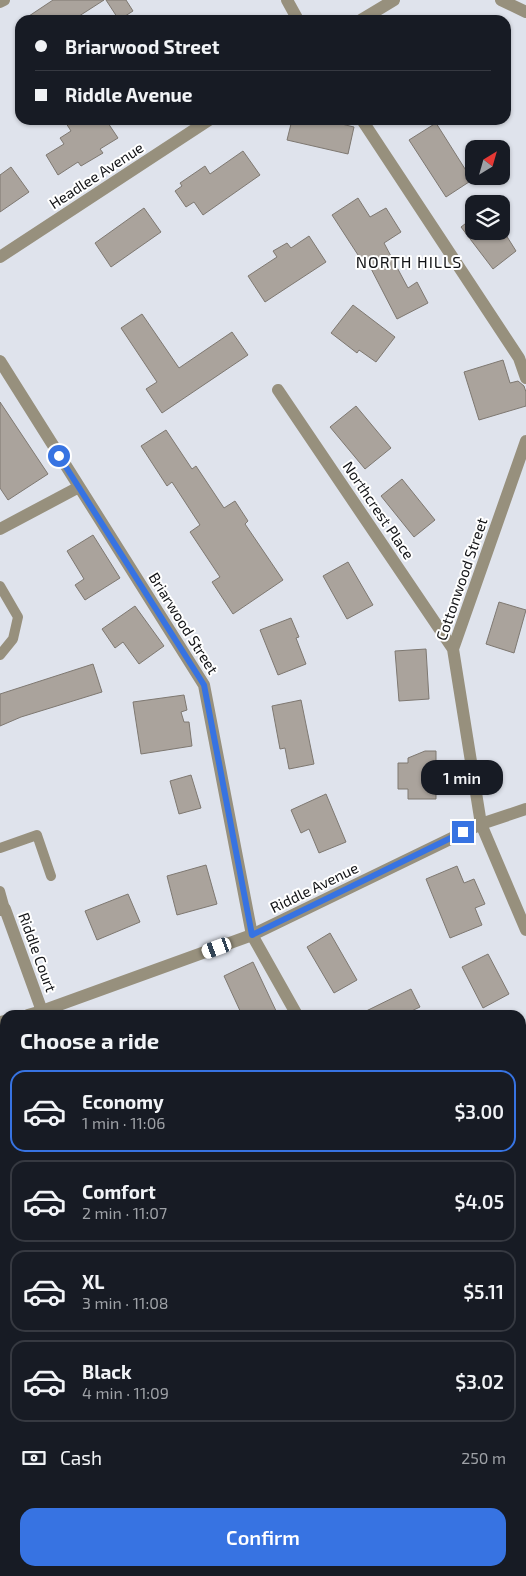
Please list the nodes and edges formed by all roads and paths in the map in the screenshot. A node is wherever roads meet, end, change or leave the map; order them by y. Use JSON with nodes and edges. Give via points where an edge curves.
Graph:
{"nodes":[{"id":1,"x":4,"y":0,"type":"edge"},
{"id":2,"x":286,"y":0,"type":"edge"},
{"id":3,"x":394,"y":0,"type":"edge"},
{"id":4,"x":501,"y":0,"type":"edge"},
{"id":5,"x":0,"y":2,"type":"edge"},
{"id":6,"x":526,"y":12,"type":"edge"},
{"id":7,"x":295,"y":15,"type":"edge"},
{"id":8,"x":370,"y":15,"type":"edge"},
{"id":9,"x":201,"y":125,"type":"edge"},
{"id":10,"x":365,"y":125,"type":"edge"},
{"id":11,"x":0,"y":257,"type":"edge"},
{"id":12,"x":0,"y":361,"type":"edge"},
{"id":13,"x":526,"y":378,"type":"edge"},
{"id":14,"x":278,"y":390,"type":"dead end"},
{"id":15,"x":526,"y":441,"type":"edge"},
{"id":16,"x":79,"y":487,"type":"junction"},
{"id":17,"x":0,"y":529,"type":"edge"},
{"id":18,"x":0,"y":586,"type":"edge"},
{"id":19,"x":452,"y":649,"type":"junction"},
{"id":20,"x":0,"y":655,"type":"edge"},
{"id":21,"x":526,"y":809,"type":"edge"},
{"id":22,"x":481,"y":824,"type":"junction"},
{"id":23,"x":0,"y":848,"type":"edge"},
{"id":24,"x":51,"y":876,"type":"dead end"},
{"id":25,"x":0,"y":891,"type":"edge"},
{"id":26,"x":3,"y":910,"type":"edge"},
{"id":27,"x":526,"y":930,"type":"edge"},
{"id":28,"x":252,"y":935,"type":"junction"},
{"id":29,"x":41,"y":1010,"type":"edge"},
{"id":30,"x":47,"y":1010,"type":"edge"},
{"id":31,"x":295,"y":1010,"type":"edge"}],
"edges":[{"from":1,"to":5,"type":"street"},
{"from":2,"to":7,"type":"street"},
{"from":3,"to":8,"type":"street"},
{"from":4,"to":6,"type":"street"},
{"from":9,"to":11,"type":"street","name":"Headlee Avenue"},
{"from":10,"to":13,"type":"street","via":[[519,358]]},
{"from":12,"to":16,"type":"street","name":"Briarwood Street"},
{"from":14,"to":19,"type":"street","name":"Northcrest Place"},
{"from":15,"to":19,"type":"street","name":"Cottonwood Street"},
{"from":16,"to":17,"type":"street"},
{"from":16,"to":28,"type":"street","name":"Briarwood Street","via":[[204,685]]},
{"from":18,"to":20,"type":"lane","via":[[18,617],[13,639]]},
{"from":19,"to":22,"type":"street","name":"Cottonwood Street"},
{"from":21,"to":22,"type":"street","name":"Riddle Avenue"},
{"from":22,"to":27,"type":"street","name":"Cottonwood Street"},
{"from":22,"to":28,"type":"street","name":"Riddle Avenue"},
{"from":23,"to":24,"type":"lane","via":[[36,835]]},
{"from":25,"to":26,"type":"lane"},
{"from":26,"to":29,"type":"street","name":"Riddle Court"},
{"from":28,"to":30,"type":"street","name":"Riddle Avenue"},
{"from":28,"to":31,"type":"street","name":"Briarwood Street"}]}
